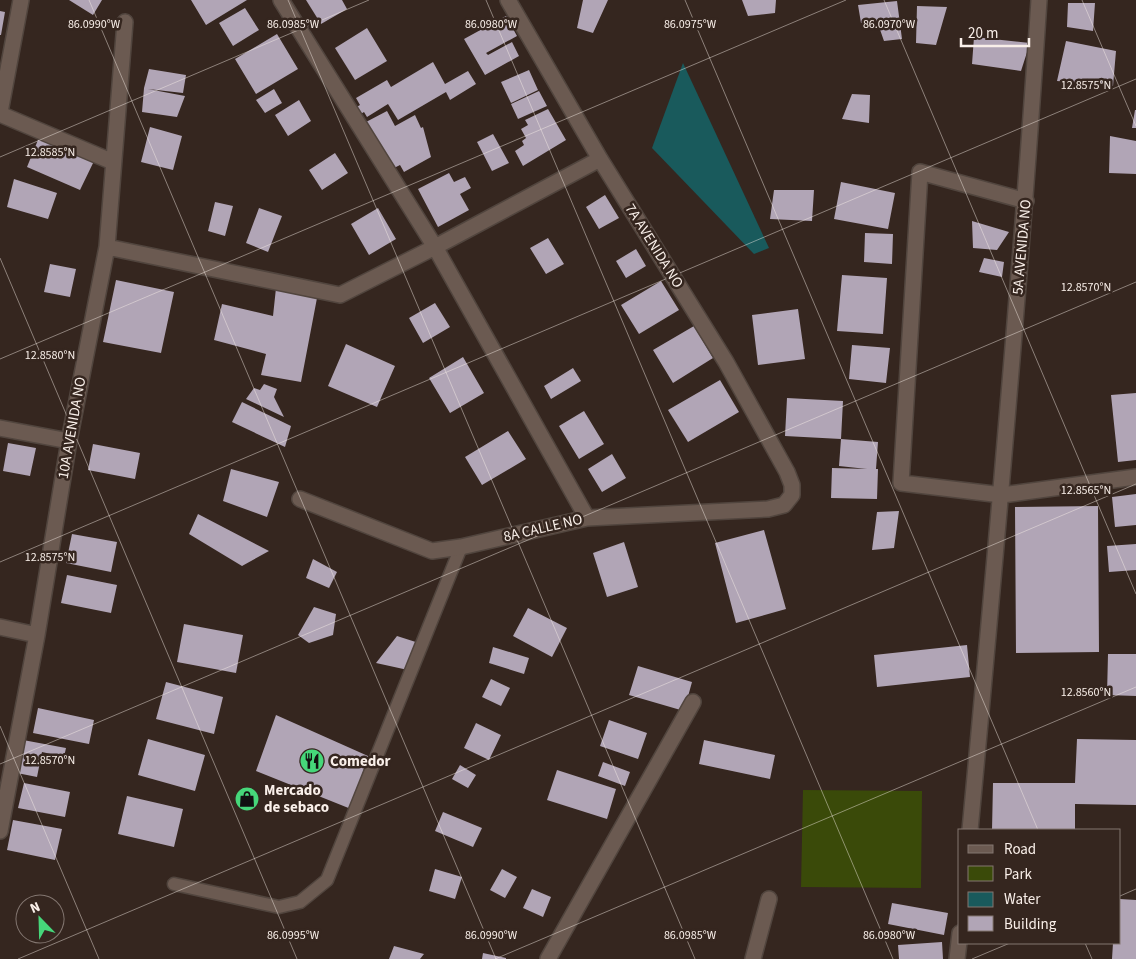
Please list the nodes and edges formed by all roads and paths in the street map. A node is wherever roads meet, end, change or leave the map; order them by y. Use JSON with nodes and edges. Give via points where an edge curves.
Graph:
{"nodes":[{"id":1,"x":21,"y":0,"type":"edge"},
{"id":2,"x":281,"y":0,"type":"edge"},
{"id":3,"x":509,"y":0,"type":"edge"},
{"id":4,"x":1039,"y":0,"type":"edge"},
{"id":5,"x":124,"y":22,"type":"dead end"},
{"id":6,"x":0,"y":112,"type":"edge"},
{"id":7,"x":600,"y":159,"type":"junction"},
{"id":8,"x":113,"y":162,"type":"junction"},
{"id":9,"x":1026,"y":201,"type":"junction"},
{"id":10,"x":107,"y":247,"type":"junction"},
{"id":11,"x":435,"y":247,"type":"junction"},
{"id":12,"x":0,"y":428,"type":"edge"},
{"id":13,"x":68,"y":441,"type":"junction"},
{"id":14,"x":1136,"y":477,"type":"edge"},
{"id":15,"x":792,"y":495,"type":"joint"},
{"id":16,"x":1002,"y":495,"type":"junction"},
{"id":17,"x":300,"y":499,"type":"dead end"},
{"id":18,"x":587,"y":518,"type":"junction"},
{"id":19,"x":461,"y":547,"type":"junction"},
{"id":20,"x":0,"y":627,"type":"edge"},
{"id":21,"x":37,"y":635,"type":"junction"},
{"id":22,"x":692,"y":702,"type":"dead end"},
{"id":23,"x":0,"y":827,"type":"edge"},
{"id":24,"x":970,"y":829,"type":"edge"},
{"id":25,"x":174,"y":884,"type":"dead end"},
{"id":26,"x":768,"y":899,"type":"dead end"},
{"id":27,"x":959,"y":944,"type":"edge"},
{"id":28,"x":548,"y":959,"type":"edge"},
{"id":29,"x":753,"y":959,"type":"edge"},
{"id":30,"x":957,"y":959,"type":"edge"}],
"edges":[{"from":1,"to":6,"type":"street"},
{"from":2,"to":11,"type":"street"},
{"from":3,"to":7,"type":"street","name":"7A AVENIDA NO"},
{"from":4,"to":9,"type":"street","name":"5A AVENIDA NO"},
{"from":5,"to":8,"type":"street","name":"10A AVENIDA NO"},
{"from":6,"to":8,"type":"street"},
{"from":7,"to":11,"type":"street"},
{"from":7,"to":15,"type":"street","name":"7A AVENIDA NO","via":[[726,362],[787,472]]},
{"from":8,"to":10,"type":"street","name":"10A AVENIDA NO"},
{"from":9,"to":16,"type":"street","name":"5A AVENIDA NO"},
{"from":9,"to":16,"type":"street","via":[[920,172],[901,484]]},
{"from":10,"to":11,"type":"street","via":[[340,295]]},
{"from":10,"to":13,"type":"street","name":"10A AVENIDA NO"},
{"from":11,"to":18,"type":"street"},
{"from":12,"to":13,"type":"street"},
{"from":13,"to":21,"type":"street","name":"10A AVENIDA NO"},
{"from":14,"to":16,"type":"street"},
{"from":15,"to":18,"type":"street","name":"8A CALLE NO","via":[[784,505],[768,509]]},
{"from":16,"to":24,"type":"street","name":"5A AVENIDA NO"},
{"from":17,"to":19,"type":"street","name":"8A CALLE NO","via":[[432,551]]},
{"from":18,"to":19,"type":"street","name":"8A CALLE NO"},
{"from":19,"to":25,"type":"lane","via":[[327,880],[300,902],[279,907]]},
{"from":20,"to":21,"type":"street"},
{"from":21,"to":23,"type":"street","name":"10A AVENIDA NO"},
{"from":22,"to":28,"type":"street"},
{"from":26,"to":29,"type":"street"},
{"from":27,"to":30,"type":"street"}]}
